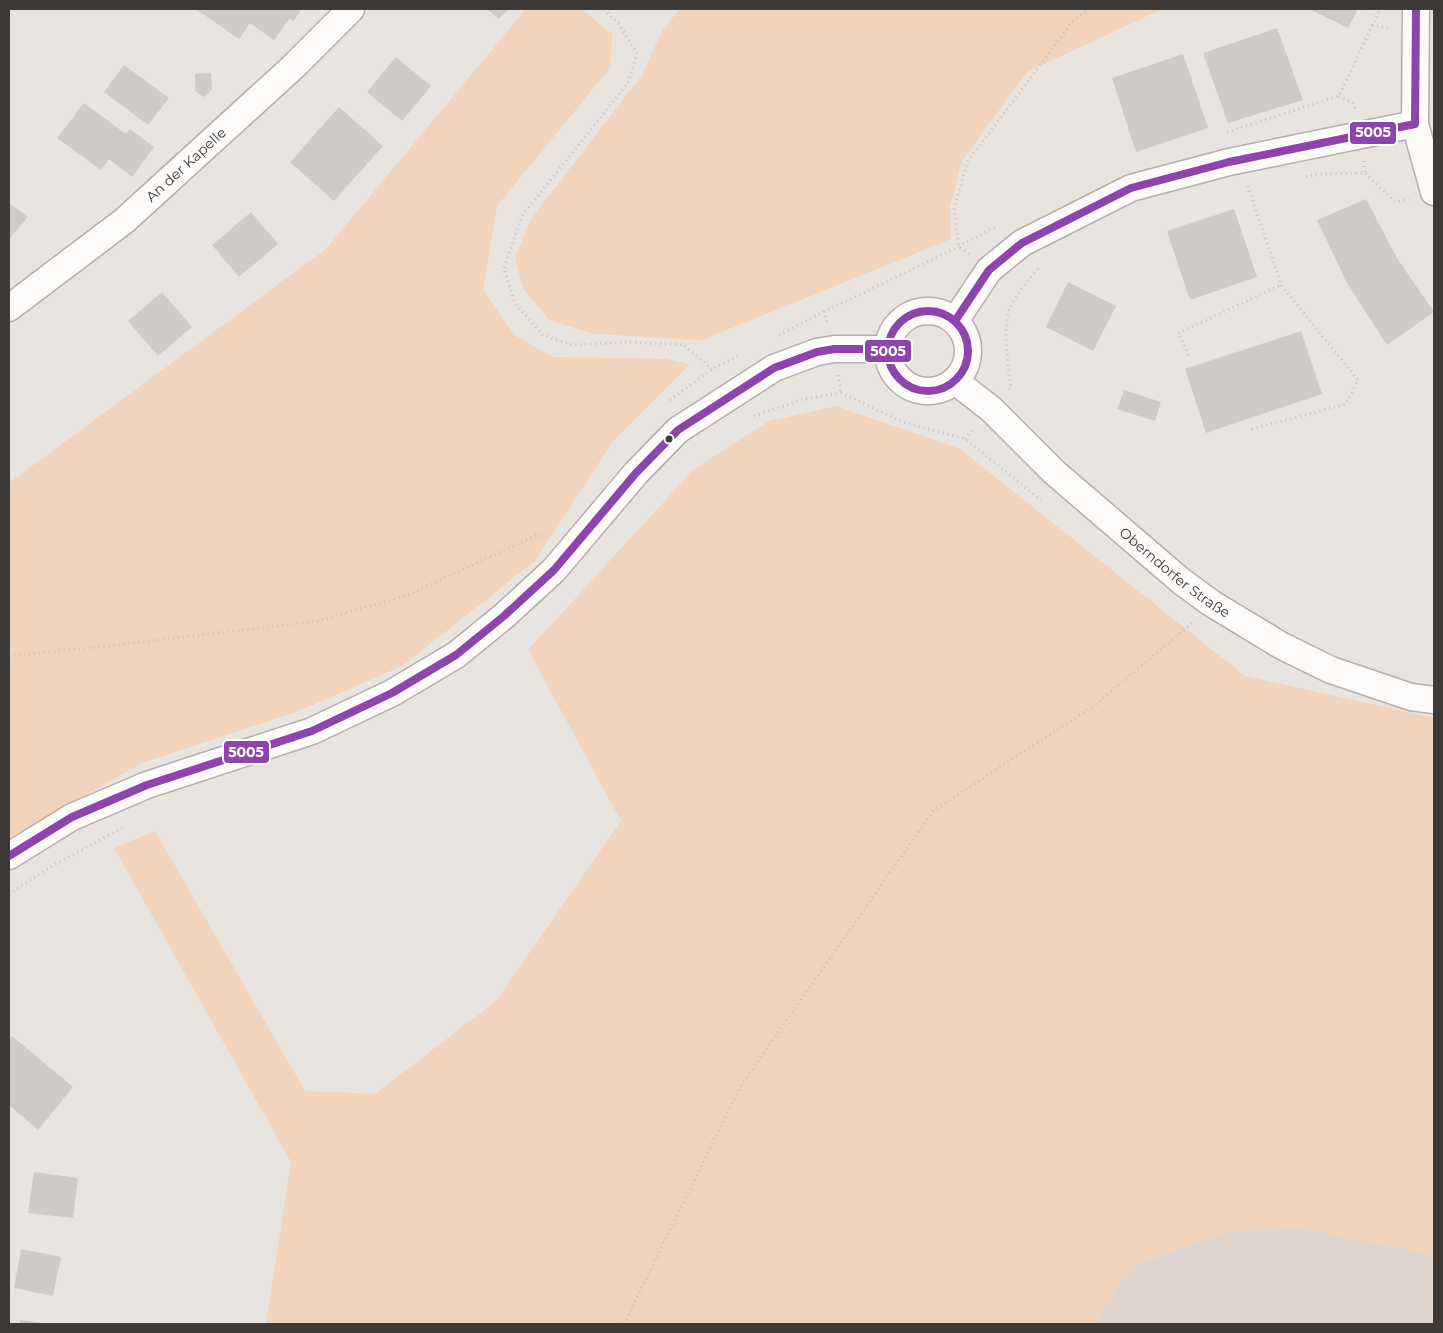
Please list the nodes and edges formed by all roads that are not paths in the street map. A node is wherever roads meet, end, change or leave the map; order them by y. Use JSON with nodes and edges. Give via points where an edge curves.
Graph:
{"nodes":[{"id":1,"x":351,"y":9,"type":"edge"},
{"id":2,"x":1416,"y":9,"type":"edge"},
{"id":3,"x":1415,"y":124,"type":"junction"},
{"id":4,"x":1422,"y":195,"type":"edge"},
{"id":5,"x":9,"y":308,"type":"edge"},
{"id":6,"x":955,"y":321,"type":"junction"},
{"id":7,"x":888,"y":349,"type":"junction"},
{"id":8,"x":955,"y":381,"type":"junction"},
{"id":9,"x":1434,"y":700,"type":"edge"},
{"id":10,"x":9,"y":856,"type":"edge"}],
"edges":[{"from":1,"to":5,"type":"street","name":"An der Kapelle","via":[[293,67],[124,221]]},
{"from":2,"to":3,"type":"street"},
{"from":3,"to":4,"type":"street"},
{"from":3,"to":6,"type":"street","via":[[1228,162],[1131,188],[1022,243],[989,270]]},
{"from":6,"to":7,"type":"street","via":[[932,310],[907,316],[890,336]]},
{"from":6,"to":8,"type":"street","via":[[964,331],[968,358]]},
{"from":7,"to":8,"type":"street","via":[[889,362],[905,384],[930,391]]},
{"from":7,"to":10,"type":"street","via":[[834,349],[774,368],[678,430],[636,473],[554,570],[525,597],[456,655],[392,693],[312,731],[147,785],[72,817]]},
{"from":8,"to":9,"type":"street","name":"Oberndorfer Straße","via":[[991,409],[1054,472],[1211,603],[1282,646],[1331,670],[1411,697]]}]}
